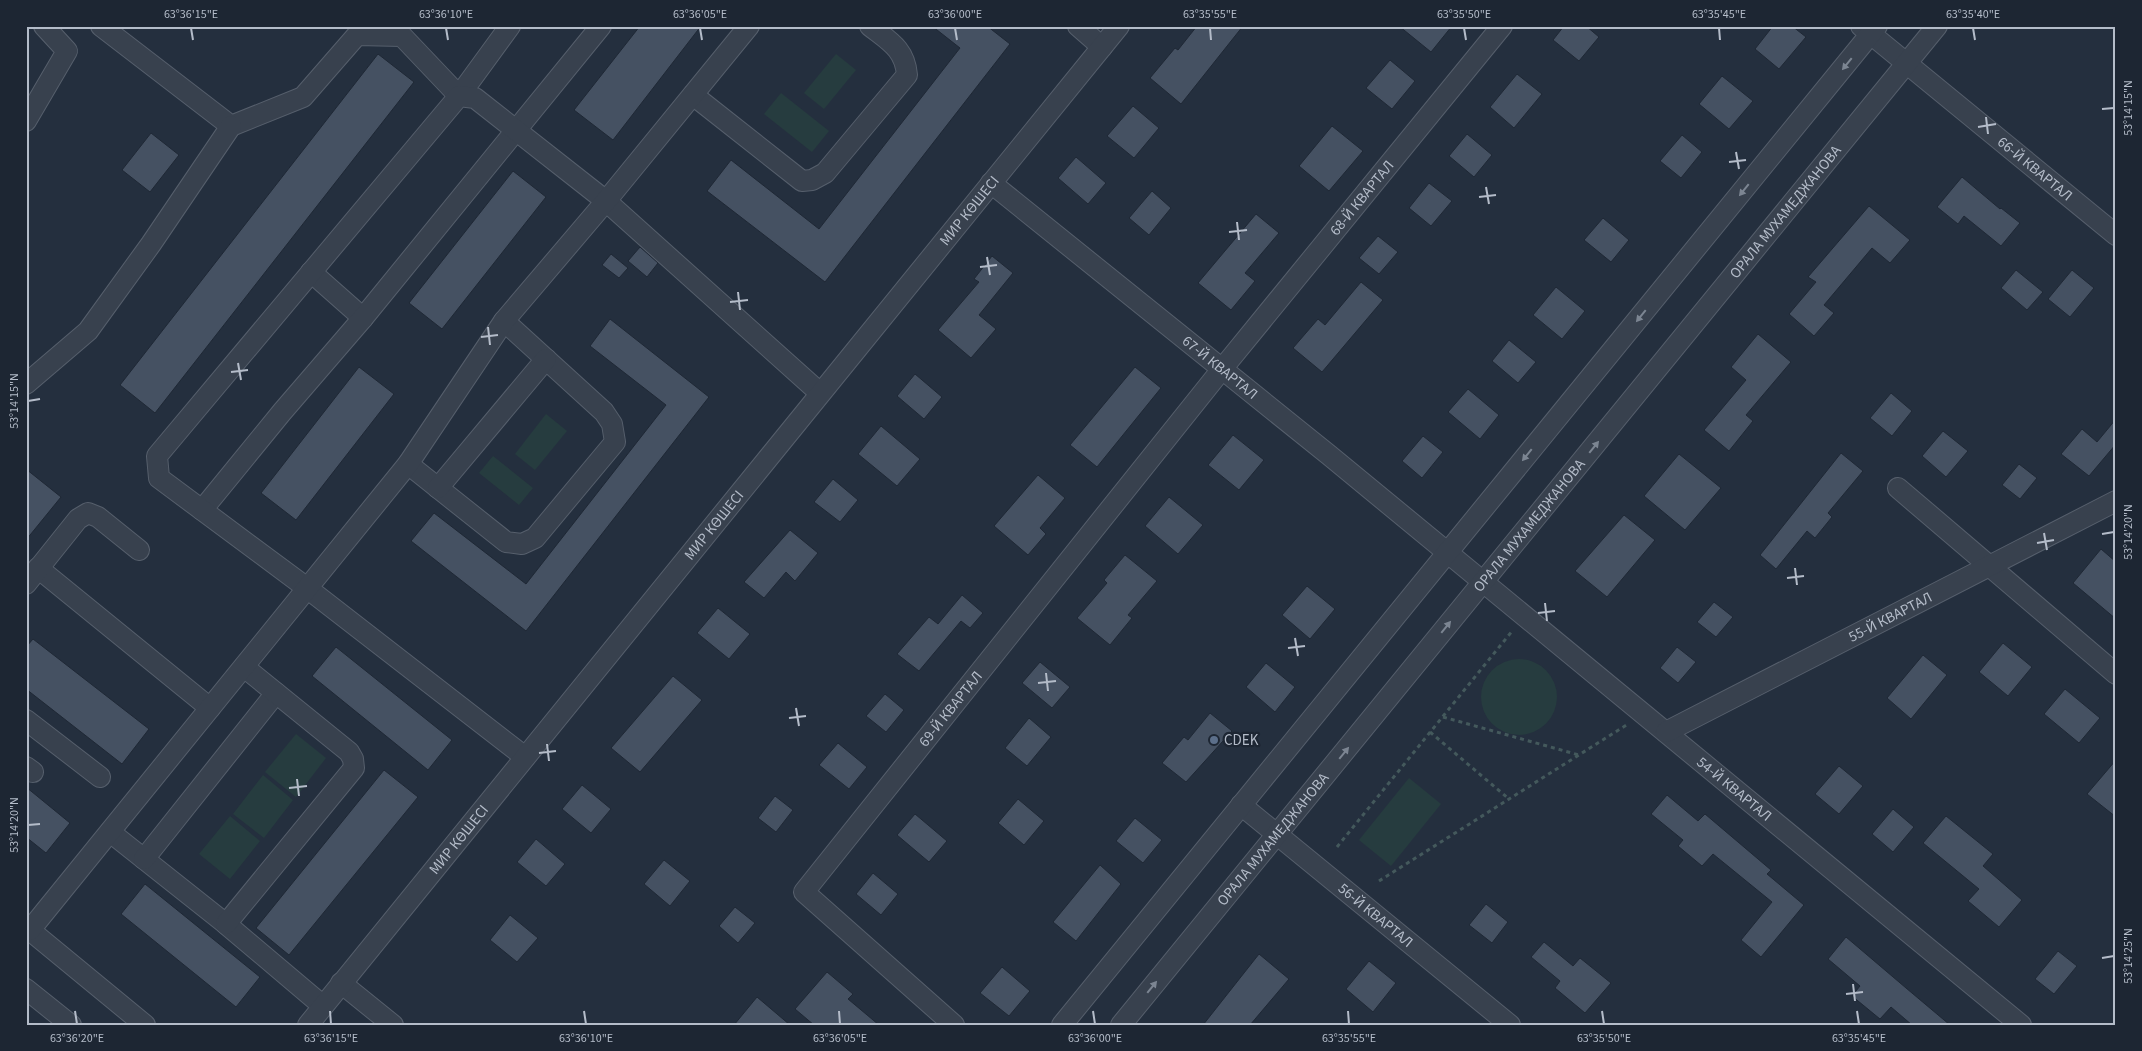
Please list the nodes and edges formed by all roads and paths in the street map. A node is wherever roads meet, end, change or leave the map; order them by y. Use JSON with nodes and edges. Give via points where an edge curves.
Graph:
{"nodes":[{"id":1,"x":44,"y":26,"type":"edge"},
{"id":2,"x":101,"y":26,"type":"edge"},
{"id":3,"x":510,"y":26,"type":"edge"},
{"id":4,"x":600,"y":26,"type":"edge"},
{"id":5,"x":749,"y":26,"type":"edge"},
{"id":6,"x":870,"y":26,"type":"edge"},
{"id":7,"x":1078,"y":26,"type":"edge"},
{"id":8,"x":1119,"y":26,"type":"edge"},
{"id":9,"x":1502,"y":26,"type":"edge"},
{"id":10,"x":1937,"y":26,"type":"edge"},
{"id":11,"x":1870,"y":29,"type":"edge"},
{"id":12,"x":1102,"y":47,"type":"junction"},
{"id":13,"x":1906,"y":64,"type":"junction"},
{"id":14,"x":693,"y":95,"type":"junction"},
{"id":15,"x":459,"y":96,"type":"junction"},
{"id":16,"x":26,"y":121,"type":"edge"},
{"id":17,"x":231,"y":126,"type":"junction"},
{"id":18,"x":517,"y":131,"type":"junction"},
{"id":19,"x":992,"y":183,"type":"junction"},
{"id":20,"x":606,"y":200,"type":"junction"},
{"id":21,"x":2116,"y":235,"type":"edge"},
{"id":22,"x":311,"y":272,"type":"junction"},
{"id":23,"x":363,"y":318,"type":"junction"},
{"id":24,"x":504,"y":321,"type":"junction"},
{"id":25,"x":546,"y":359,"type":"junction"},
{"id":26,"x":1222,"y":369,"type":"junction"},
{"id":27,"x":26,"y":384,"type":"edge"},
{"id":28,"x":820,"y":394,"type":"junction"},
{"id":29,"x":408,"y":464,"type":"junction"},
{"id":30,"x":438,"y":488,"type":"junction"},
{"id":31,"x":1898,"y":488,"type":"dead end"},
{"id":32,"x":2116,"y":501,"type":"edge"},
{"id":33,"x":202,"y":510,"type":"junction"},
{"id":34,"x":139,"y":550,"type":"dead end"},
{"id":35,"x":1448,"y":553,"type":"junction"},
{"id":36,"x":1988,"y":567,"type":"junction"},
{"id":37,"x":32,"y":576,"type":"edge"},
{"id":38,"x":1483,"y":582,"type":"junction"},
{"id":39,"x":307,"y":588,"type":"junction"},
{"id":40,"x":1513,"y":630,"type":"dead end"},
{"id":41,"x":244,"y":667,"type":"junction"},
{"id":42,"x":2116,"y":674,"type":"edge"},
{"id":43,"x":276,"y":693,"type":"junction"},
{"id":44,"x":210,"y":708,"type":"junction"},
{"id":45,"x":1442,"y":717,"type":"junction"},
{"id":46,"x":26,"y":720,"type":"edge"},
{"id":47,"x":1628,"y":724,"type":"dead end"},
{"id":48,"x":1430,"y":732,"type":"junction"},
{"id":49,"x":1666,"y":732,"type":"junction"},
{"id":50,"x":1579,"y":755,"type":"junction"},
{"id":51,"x":525,"y":757,"type":"junction"},
{"id":52,"x":100,"y":777,"type":"dead end"},
{"id":53,"x":1509,"y":799,"type":"junction"},
{"id":54,"x":1241,"y":805,"type":"junction"},
{"id":55,"x":110,"y":832,"type":"junction"},
{"id":56,"x":1277,"y":835,"type":"junction"},
{"id":57,"x":1337,"y":847,"type":"dead end"},
{"id":58,"x":144,"y":858,"type":"junction"},
{"id":59,"x":1379,"y":881,"type":"dead end"},
{"id":60,"x":226,"y":924,"type":"junction"},
{"id":61,"x":28,"y":929,"type":"edge"},
{"id":62,"x":341,"y":983,"type":"junction"},
{"id":63,"x":26,"y":989,"type":"edge"},
{"id":64,"x":323,"y":1006,"type":"junction"},
{"id":65,"x":70,"y":1025,"type":"edge"},
{"id":66,"x":145,"y":1025,"type":"edge"},
{"id":67,"x":308,"y":1025,"type":"edge"},
{"id":68,"x":393,"y":1025,"type":"edge"},
{"id":69,"x":954,"y":1025,"type":"edge"},
{"id":70,"x":1062,"y":1025,"type":"edge"},
{"id":71,"x":1121,"y":1025,"type":"edge"},
{"id":72,"x":1510,"y":1025,"type":"edge"},
{"id":73,"x":2021,"y":1025,"type":"edge"}],
"edges":[{"from":1,"to":16,"type":"street","via":[[67,51]]},
{"from":2,"to":17,"type":"street"},
{"from":3,"to":15,"type":"street"},
{"from":4,"to":18,"type":"street"},
{"from":5,"to":14,"type":"street"},
{"from":6,"to":14,"type":"street","via":[[897,48],[906,62],[907,75],[825,173],[812,180],[802,181]]},
{"from":7,"to":12,"type":"street"},
{"from":8,"to":12,"type":"street","name":"МИР КӨШЕСІ"},
{"from":9,"to":26,"type":"street","name":"68-Й КВАРТАЛ"},
{"from":10,"to":13,"type":"street","name":"ОРАЛА МУХАМЕДЖАНОВА"},
{"from":11,"to":13,"type":"street","name":"66-Й КВАРТАЛ"},
{"from":11,"to":35,"type":"street","one_way":true},
{"from":12,"to":19,"type":"street","name":"МИР КӨШЕСІ"},
{"from":13,"to":21,"type":"street","name":"66-Й КВАРТАЛ"},
{"from":38,"to":13,"type":"street","name":"ОРАЛА МУХАМЕДЖАНОВА","one_way":true},
{"from":14,"to":20,"type":"street"},
{"from":15,"to":17,"type":"street","via":[[402,36],[356,35],[303,97]]},
{"from":15,"to":18,"type":"street","via":[[475,98]]},
{"from":15,"to":22,"type":"street"},
{"from":17,"to":27,"type":"street","via":[[88,331]]},
{"from":18,"to":20,"type":"street"},
{"from":18,"to":23,"type":"street"},
{"from":19,"to":26,"type":"street","name":"67-Й КВАРТАЛ"},
{"from":19,"to":28,"type":"street","name":"МИР КӨШЕСІ"},
{"from":20,"to":24,"type":"street"},
{"from":20,"to":28,"type":"street"},
{"from":22,"to":23,"type":"street"},
{"from":22,"to":33,"type":"street","via":[[157,456],[159,478]]},
{"from":23,"to":33,"type":"street"},
{"from":24,"to":25,"type":"street"},
{"from":24,"to":29,"type":"street"},
{"from":25,"to":30,"type":"street"},
{"from":25,"to":30,"type":"street","via":[[604,412],[612,424],[615,442],[554,516],[535,538],[522,544],[506,542]]},
{"from":26,"to":35,"type":"street","name":"67-Й КВАРТАЛ"},
{"from":26,"to":69,"type":"street","name":"69-Й КВАРТАЛ","via":[[804,892]]},
{"from":28,"to":51,"type":"street","name":"МИР КӨШЕСІ"},
{"from":29,"to":30,"type":"street"},
{"from":29,"to":39,"type":"street"},
{"from":31,"to":36,"type":"street"},
{"from":32,"to":36,"type":"street","name":"55-Й КВАРТАЛ"},
{"from":33,"to":39,"type":"street"},
{"from":34,"to":37,"type":"street","via":[[98,517],[88,514],[78,519]]},
{"from":35,"to":38,"type":"street","name":"54-Й КВАРТАЛ"},
{"from":35,"to":54,"type":"street"},
{"from":36,"to":42,"type":"street"},
{"from":36,"to":49,"type":"street","name":"55-Й КВАРТАЛ"},
{"from":37,"to":44,"type":"street"},
{"from":38,"to":49,"type":"street","name":"54-Й КВАРТАЛ"},
{"from":56,"to":38,"type":"street","name":"ОРАЛА МУХАМЕДЖАНОВА","one_way":true},
{"from":39,"to":41,"type":"street"},
{"from":39,"to":51,"type":"street"},
{"from":40,"to":45,"type":"path"},
{"from":41,"to":43,"type":"street"},
{"from":41,"to":44,"type":"street"},
{"from":43,"to":58,"type":"street"},
{"from":43,"to":60,"type":"street","via":[[349,752],[354,768]]},
{"from":44,"to":55,"type":"street"},
{"from":45,"to":48,"type":"path"},
{"from":45,"to":50,"type":"path"},
{"from":46,"to":52,"type":"street"},
{"from":47,"to":50,"type":"path"},
{"from":48,"to":53,"type":"path"},
{"from":48,"to":57,"type":"path"},
{"from":49,"to":73,"type":"street","name":"54-Й КВАРТАЛ"},
{"from":50,"to":53,"type":"path"},
{"from":51,"to":62,"type":"street","name":"МИР КӨШЕСІ"},
{"from":53,"to":59,"type":"path"},
{"from":54,"to":56,"type":"street","name":"56-Й КВАРТАЛ"},
{"from":54,"to":70,"type":"street"},
{"from":55,"to":58,"type":"street"},
{"from":55,"to":61,"type":"street"},
{"from":71,"to":56,"type":"street","name":"ОРАЛА МУХАМЕДЖАНОВА","one_way":true},
{"from":56,"to":72,"type":"street","name":"56-Й КВАРТАЛ"},
{"from":58,"to":60,"type":"street"},
{"from":60,"to":64,"type":"street"},
{"from":61,"to":66,"type":"street"},
{"from":62,"to":64,"type":"street","name":"МИР КӨШЕСІ"},
{"from":62,"to":68,"type":"street"},
{"from":63,"to":65,"type":"street"},
{"from":64,"to":67,"type":"street","name":"МИР КӨШЕСІ"}]}
